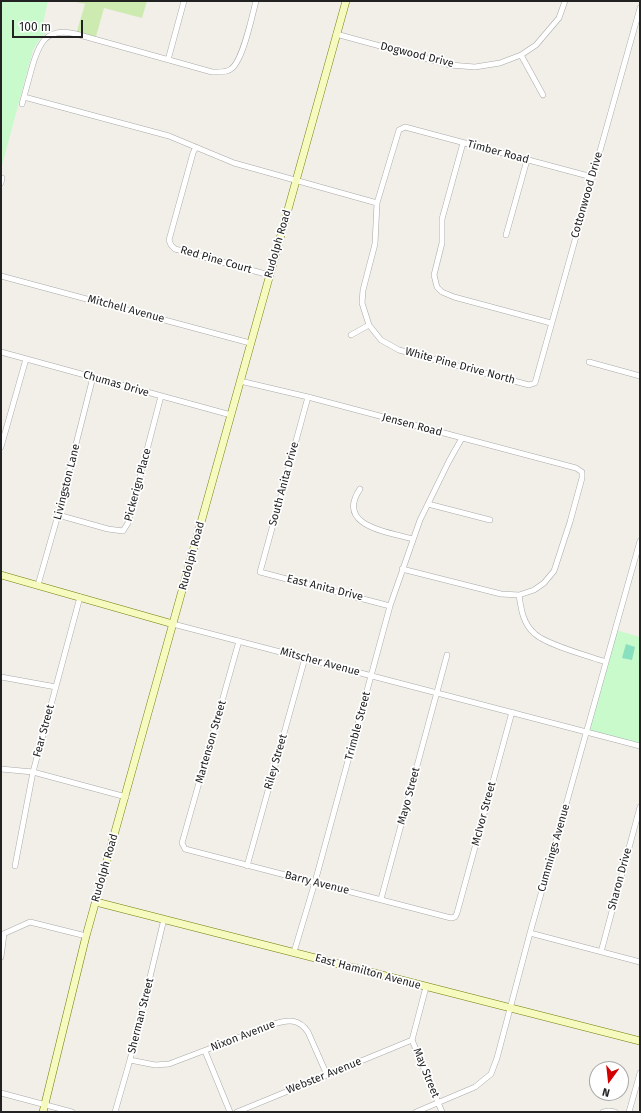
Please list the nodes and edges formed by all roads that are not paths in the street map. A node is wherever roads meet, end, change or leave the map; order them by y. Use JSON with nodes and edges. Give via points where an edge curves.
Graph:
{"nodes":[{"id":1,"x":184,"y":1,"type":"edge"},
{"id":2,"x":256,"y":1,"type":"edge"},
{"id":3,"x":346,"y":1,"type":"edge"},
{"id":4,"x":565,"y":1,"type":"edge"},
{"id":5,"x":640,"y":8,"type":"edge"},
{"id":6,"x":336,"y":34,"type":"junction"},
{"id":7,"x":521,"y":55,"type":"junction"},
{"id":8,"x":168,"y":60,"type":"junction"},
{"id":9,"x":543,"y":95,"type":"dead end"},
{"id":10,"x":24,"y":97,"type":"junction"},
{"id":11,"x":22,"y":104,"type":"dead end"},
{"id":12,"x":463,"y":143,"type":"junction"},
{"id":13,"x":196,"y":147,"type":"junction"},
{"id":14,"x":527,"y":160,"type":"junction"},
{"id":15,"x":592,"y":177,"type":"junction"},
{"id":16,"x":296,"y":180,"type":"junction"},
{"id":17,"x":377,"y":203,"type":"junction"},
{"id":18,"x":506,"y":235,"type":"dead end"},
{"id":19,"x":269,"y":275,"type":"junction"},
{"id":20,"x":1,"y":276,"type":"edge"},
{"id":21,"x":551,"y":323,"type":"junction"},
{"id":22,"x":369,"y":325,"type":"junction"},
{"id":23,"x":351,"y":335,"type":"dead end"},
{"id":24,"x":250,"y":343,"type":"junction"},
{"id":25,"x":1,"y":352,"type":"edge"},
{"id":26,"x":26,"y":359,"type":"junction"},
{"id":27,"x":589,"y":362,"type":"dead end"},
{"id":28,"x":640,"y":376,"type":"edge"},
{"id":29,"x":93,"y":378,"type":"junction"},
{"id":30,"x":240,"y":381,"type":"junction"},
{"id":31,"x":535,"y":383,"type":"joint"},
{"id":32,"x":161,"y":396,"type":"junction"},
{"id":33,"x":308,"y":397,"type":"junction"},
{"id":34,"x":231,"y":415,"type":"junction"},
{"id":35,"x":462,"y":438,"type":"junction"},
{"id":36,"x":1,"y":447,"type":"edge"},
{"id":37,"x":360,"y":489,"type":"dead end"},
{"id":38,"x":428,"y":504,"type":"junction"},
{"id":39,"x":58,"y":516,"type":"junction"},
{"id":40,"x":490,"y":520,"type":"dead end"},
{"id":41,"x":413,"y":539,"type":"junction"},
{"id":42,"x":640,"y":541,"type":"edge"},
{"id":43,"x":402,"y":569,"type":"junction"},
{"id":44,"x":260,"y":572,"type":"joint"},
{"id":45,"x":1,"y":575,"type":"edge"},
{"id":46,"x":38,"y":585,"type":"junction"},
{"id":47,"x":519,"y":595,"type":"junction"},
{"id":48,"x":80,"y":597,"type":"junction"},
{"id":49,"x":390,"y":606,"type":"junction"},
{"id":50,"x":173,"y":624,"type":"junction"},
{"id":51,"x":239,"y":641,"type":"junction"},
{"id":52,"x":447,"y":655,"type":"dead end"},
{"id":53,"x":305,"y":658,"type":"junction"},
{"id":54,"x":606,"y":662,"type":"junction"},
{"id":55,"x":372,"y":676,"type":"junction"},
{"id":56,"x":1,"y":677,"type":"edge"},
{"id":57,"x":56,"y":688,"type":"junction"},
{"id":58,"x":438,"y":692,"type":"junction"},
{"id":59,"x":512,"y":712,"type":"junction"},
{"id":60,"x":586,"y":732,"type":"junction"},
{"id":61,"x":640,"y":746,"type":"edge"},
{"id":62,"x":1,"y":769,"type":"edge"},
{"id":63,"x":33,"y":772,"type":"junction"},
{"id":64,"x":126,"y":797,"type":"junction"},
{"id":65,"x":640,"y":807,"type":"edge"},
{"id":66,"x":182,"y":844,"type":"joint"},
{"id":67,"x":15,"y":866,"type":"dead end"},
{"id":68,"x":247,"y":866,"type":"junction"},
{"id":69,"x":315,"y":882,"type":"junction"},
{"id":70,"x":381,"y":899,"type":"junction"},
{"id":71,"x":96,"y":902,"type":"junction"},
{"id":72,"x":455,"y":917,"type":"joint"},
{"id":73,"x":164,"y":919,"type":"junction"},
{"id":74,"x":530,"y":933,"type":"junction"},
{"id":75,"x":2,"y":935,"type":"edge"},
{"id":76,"x":86,"y":936,"type":"junction"},
{"id":77,"x":294,"y":952,"type":"junction"},
{"id":78,"x":601,"y":952,"type":"junction"},
{"id":79,"x":1,"y":957,"type":"edge"},
{"id":80,"x":640,"y":962,"type":"edge"},
{"id":81,"x":426,"y":987,"type":"junction"},
{"id":82,"x":510,"y":1008,"type":"junction"},
{"id":83,"x":412,"y":1040,"type":"junction"},
{"id":84,"x":640,"y":1041,"type":"edge"},
{"id":85,"x":205,"y":1051,"type":"junction"},
{"id":86,"x":130,"y":1060,"type":"junction"},
{"id":87,"x":640,"y":1073,"type":"edge"},
{"id":88,"x":327,"y":1075,"type":"junction"},
{"id":89,"x":1,"y":1093,"type":"edge"},
{"id":90,"x":438,"y":1103,"type":"junction"},
{"id":91,"x":44,"y":1108,"type":"edge"},
{"id":92,"x":72,"y":1112,"type":"edge"},
{"id":93,"x":115,"y":1112,"type":"edge"},
{"id":94,"x":230,"y":1112,"type":"edge"},
{"id":95,"x":237,"y":1112,"type":"edge"},
{"id":96,"x":416,"y":1112,"type":"edge"},
{"id":97,"x":442,"y":1112,"type":"edge"},
{"id":98,"x":603,"y":1112,"type":"edge"},
{"id":99,"x":615,"y":1112,"type":"edge"},
{"id":100,"x":629,"y":1112,"type":"edge"}],
"edges":[{"from":1,"to":8,"type":"street"},
{"from":2,"to":8,"type":"street","via":[[244,47],[231,69],[212,72]]},
{"from":3,"to":6,"type":"street","name":"Rudolph Road"},
{"from":4,"to":7,"type":"street","name":"Dogwood Drive","via":[[559,18],[551,29],[536,45]]},
{"from":5,"to":15,"type":"street","name":"Cottonwood Drive"},
{"from":6,"to":7,"type":"street","name":"Dogwood Drive","via":[[450,65],[475,67],[500,63]]},
{"from":6,"to":16,"type":"street","name":"Rudolph Road"},
{"from":7,"to":9,"type":"street"},
{"from":8,"to":10,"type":"street","via":[[70,33],[57,33],[47,37],[38,48]]},
{"from":10,"to":11,"type":"street"},
{"from":10,"to":13,"type":"street","via":[[169,136]]},
{"from":12,"to":14,"type":"street","name":"Timber Road"},
{"from":12,"to":17,"type":"street","name":"Timber Road","via":[[405,127],[399,130]]},
{"from":12,"to":21,"type":"street","via":[[442,219],[442,243],[434,276],[437,286],[442,292],[454,297]]},
{"from":13,"to":16,"type":"street","via":[[234,163]]},
{"from":13,"to":19,"type":"street","name":"Red Pine Court","via":[[169,240],[171,245],[175,249]]},
{"from":14,"to":15,"type":"street","name":"Timber Road"},
{"from":14,"to":18,"type":"street"},
{"from":15,"to":21,"type":"street","name":"Cottonwood Drive"},
{"from":16,"to":17,"type":"street"},
{"from":16,"to":19,"type":"street","name":"Rudolph Road"},
{"from":17,"to":22,"type":"street","via":[[375,244],[362,303]]},
{"from":19,"to":24,"type":"street","name":"Rudolph Road"},
{"from":20,"to":24,"type":"street","name":"Mitchell Avenue"},
{"from":21,"to":31,"type":"street","name":"Cottonwood Drive"},
{"from":22,"to":23,"type":"street"},
{"from":22,"to":31,"type":"street","name":"White Pine Drive North","via":[[381,340],[399,350],[529,386]]},
{"from":24,"to":30,"type":"street","name":"Rudolph Road"},
{"from":25,"to":26,"type":"street","name":"Chumas Drive"},
{"from":26,"to":29,"type":"street","name":"Chumas Drive"},
{"from":26,"to":36,"type":"street"},
{"from":27,"to":28,"type":"street"},
{"from":29,"to":32,"type":"street","name":"Chumas Drive"},
{"from":29,"to":39,"type":"street","name":"Livingston Lane"},
{"from":30,"to":33,"type":"street","name":"Jensen Road"},
{"from":30,"to":34,"type":"street","name":"Rudolph Road"},
{"from":32,"to":34,"type":"street","name":"Chumas Drive"},
{"from":32,"to":39,"type":"street","name":"Pickerign Place","via":[[124,531],[108,530]]},
{"from":33,"to":35,"type":"street","name":"Jensen Road"},
{"from":33,"to":44,"type":"street","name":"South Anita Drive"},
{"from":34,"to":50,"type":"street","name":"Rudolph Road"},
{"from":35,"to":38,"type":"street","name":"Trimble Street"},
{"from":35,"to":47,"type":"street","name":"Jensen Road","via":[[576,468],[582,472],[570,522],[554,571],[534,590]]},
{"from":37,"to":41,"type":"street","via":[[353,503],[354,511],[361,522]]},
{"from":38,"to":40,"type":"street"},
{"from":38,"to":41,"type":"street","name":"Trimble Street"},
{"from":39,"to":46,"type":"street","name":"Livingston Lane"},
{"from":41,"to":43,"type":"street","name":"Trimble Street"},
{"from":42,"to":54,"type":"street","name":"Cummings Avenue"},
{"from":43,"to":47,"type":"street","via":[[501,594]]},
{"from":43,"to":49,"type":"street","name":"Trimble Street"},
{"from":44,"to":49,"type":"street","name":"East Anita Drive"},
{"from":45,"to":46,"type":"street","name":"Mitscher Avenue"},
{"from":46,"to":48,"type":"street","name":"Mitscher Avenue"},
{"from":47,"to":54,"type":"street","via":[[521,612],[535,634]]},
{"from":48,"to":50,"type":"street","name":"Mitscher Avenue"},
{"from":48,"to":57,"type":"street","name":"Fear Street"},
{"from":49,"to":55,"type":"street","name":"Trimble Street"},
{"from":50,"to":51,"type":"street","name":"Mitscher Avenue"},
{"from":50,"to":64,"type":"street","name":"Rudolph Road"},
{"from":51,"to":53,"type":"street","name":"Mitscher Avenue"},
{"from":51,"to":66,"type":"street","name":"Martenson Street"},
{"from":52,"to":58,"type":"street","name":"Mayo Street"},
{"from":53,"to":55,"type":"street","name":"Mitscher Avenue"},
{"from":53,"to":68,"type":"street","name":"Riley Street"},
{"from":54,"to":60,"type":"street","name":"Cummings Avenue"},
{"from":55,"to":58,"type":"street","name":"Mitscher Avenue"},
{"from":55,"to":69,"type":"street","name":"Trimble Street"},
{"from":56,"to":57,"type":"street"},
{"from":57,"to":63,"type":"street","name":"Fear Street"},
{"from":58,"to":59,"type":"street","name":"Mitscher Avenue"},
{"from":58,"to":70,"type":"street","name":"Mayo Street"},
{"from":59,"to":60,"type":"street","name":"Mitscher Avenue"},
{"from":59,"to":72,"type":"street","name":"McIvor Street"},
{"from":60,"to":61,"type":"street","name":"Mitscher Avenue"},
{"from":60,"to":74,"type":"street","name":"Cummings Avenue"},
{"from":62,"to":63,"type":"street"},
{"from":63,"to":64,"type":"street"},
{"from":63,"to":67,"type":"street","name":"Fear Street"},
{"from":64,"to":71,"type":"street","name":"Rudolph Road"},
{"from":65,"to":78,"type":"street","name":"Sharon Drive"},
{"from":66,"to":68,"type":"street","name":"Barry Avenue","via":[[185,849]]},
{"from":68,"to":69,"type":"street","name":"Barry Avenue"},
{"from":69,"to":70,"type":"street","name":"Barry Avenue"},
{"from":69,"to":77,"type":"street","name":"Trimble Street"},
{"from":70,"to":72,"type":"street","name":"Barry Avenue"},
{"from":71,"to":73,"type":"street","name":"East Hamilton Avenue"},
{"from":71,"to":76,"type":"street","name":"Rudolph Road"},
{"from":73,"to":77,"type":"street","name":"East Hamilton Avenue"},
{"from":73,"to":86,"type":"street","name":"Sherman Street"},
{"from":74,"to":78,"type":"street"},
{"from":74,"to":82,"type":"street","name":"Cummings Avenue"},
{"from":75,"to":76,"type":"street","via":[[30,922]]},
{"from":75,"to":79,"type":"street"},
{"from":76,"to":91,"type":"street","name":"Rudolph Road"},
{"from":77,"to":81,"type":"street","name":"East Hamilton Avenue"},
{"from":78,"to":80,"type":"street"},
{"from":81,"to":82,"type":"street","name":"East Hamilton Avenue"},
{"from":81,"to":83,"type":"street","name":"May Street"},
{"from":82,"to":84,"type":"street","name":"East Hamilton Avenue"},
{"from":82,"to":90,"type":"street","name":"Cummings Avenue","via":[[497,1058],[490,1074],[475,1087]]},
{"from":83,"to":88,"type":"street","name":"Webster Avenue"},
{"from":83,"to":90,"type":"street","name":"May Street"},
{"from":85,"to":86,"type":"street","name":"Nixon Avenue","via":[[169,1064],[155,1065]]},
{"from":85,"to":88,"type":"street","name":"Nixon Avenue","via":[[290,1020],[304,1026]]},
{"from":85,"to":94,"type":"street"},
{"from":86,"to":93,"type":"street","name":"Sherman Street"},
{"from":87,"to":100,"type":"street"},
{"from":88,"to":95,"type":"street","name":"Webster Avenue"},
{"from":89,"to":91,"type":"street"},
{"from":90,"to":96,"type":"street","name":"Cummings Avenue"},
{"from":90,"to":97,"type":"street","name":"May Street"},
{"from":91,"to":92,"type":"street"},
{"from":98,"to":99,"type":"street"}]}
